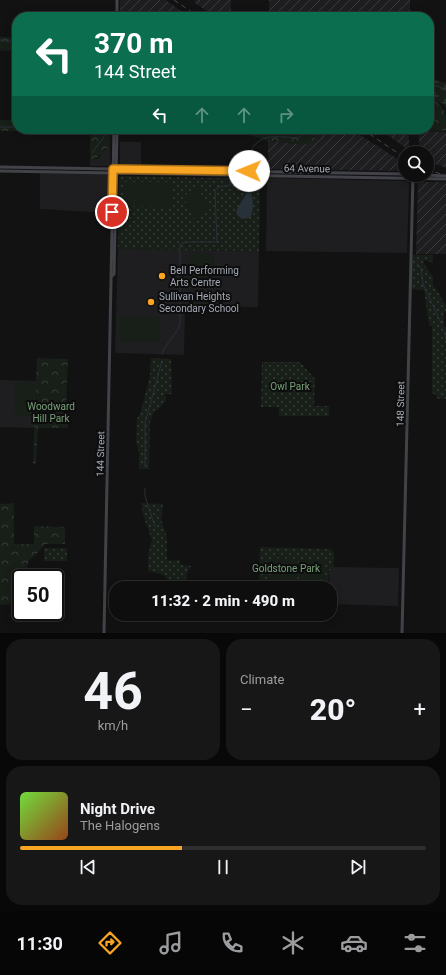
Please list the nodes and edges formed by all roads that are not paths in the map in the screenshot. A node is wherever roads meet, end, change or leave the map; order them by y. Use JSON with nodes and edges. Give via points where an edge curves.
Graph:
{"nodes":[{"id":1,"x":117,"y":0,"type":"edge"},
{"id":2,"x":117,"y":12,"type":"edge"},
{"id":3,"x":115,"y":134,"type":"edge"},
{"id":4,"x":0,"y":167,"type":"edge"},
{"id":5,"x":77,"y":168,"type":"junction"},
{"id":6,"x":115,"y":169,"type":"junction"},
{"id":7,"x":167,"y":170,"type":"junction"},
{"id":8,"x":193,"y":170,"type":"junction"},
{"id":9,"x":0,"y":171,"type":"edge"},
{"id":10,"x":53,"y":172,"type":"junction"},
{"id":11,"x":115,"y":173,"type":"junction"},
{"id":12,"x":151,"y":174,"type":"junction"},
{"id":13,"x":173,"y":174,"type":"junction"},
{"id":14,"x":398,"y":174,"type":"edge"},
{"id":15,"x":434,"y":175,"type":"edge"},
{"id":16,"x":446,"y":176,"type":"edge"},
{"id":17,"x":398,"y":177,"type":"edge"},
{"id":18,"x":434,"y":178,"type":"edge"},
{"id":19,"x":446,"y":179,"type":"edge"},
{"id":20,"x":413,"y":182,"type":"edge"},
{"id":21,"x":104,"y":633,"type":"edge"},
{"id":22,"x":402,"y":633,"type":"edge"}],
"edges":[{"from":1,"to":2,"type":"main road"},
{"from":3,"to":6,"type":"main road","name":"144 Street"},
{"from":4,"to":5,"type":"main road","name":"64 Avenue"},
{"from":5,"to":6,"type":"main road","name":"64 Avenue"},
{"from":5,"to":10,"type":"main road"},
{"from":6,"to":7,"type":"main road","name":"64 Avenue"},
{"from":6,"to":11,"type":"main road","name":"144 Street"},
{"from":7,"to":8,"type":"main road","name":"64 Avenue"},
{"from":7,"to":12,"type":"main road"},
{"from":8,"to":13,"type":"main road"},
{"from":8,"to":14,"type":"main road","name":"64 Avenue"},
{"from":9,"to":10,"type":"main road","name":"64 Avenue"},
{"from":10,"to":11,"type":"main road","name":"64 Avenue"},
{"from":11,"to":12,"type":"main road","name":"64 Avenue"},
{"from":11,"to":21,"type":"main road","name":"144 Street"},
{"from":12,"to":13,"type":"main road","name":"64 Avenue"},
{"from":13,"to":17,"type":"main road","name":"64 Avenue"},
{"from":15,"to":16,"type":"main road"},
{"from":18,"to":19,"type":"main road","name":"64 Avenue"},
{"from":20,"to":22,"type":"main road","name":"148 Street"}]}
